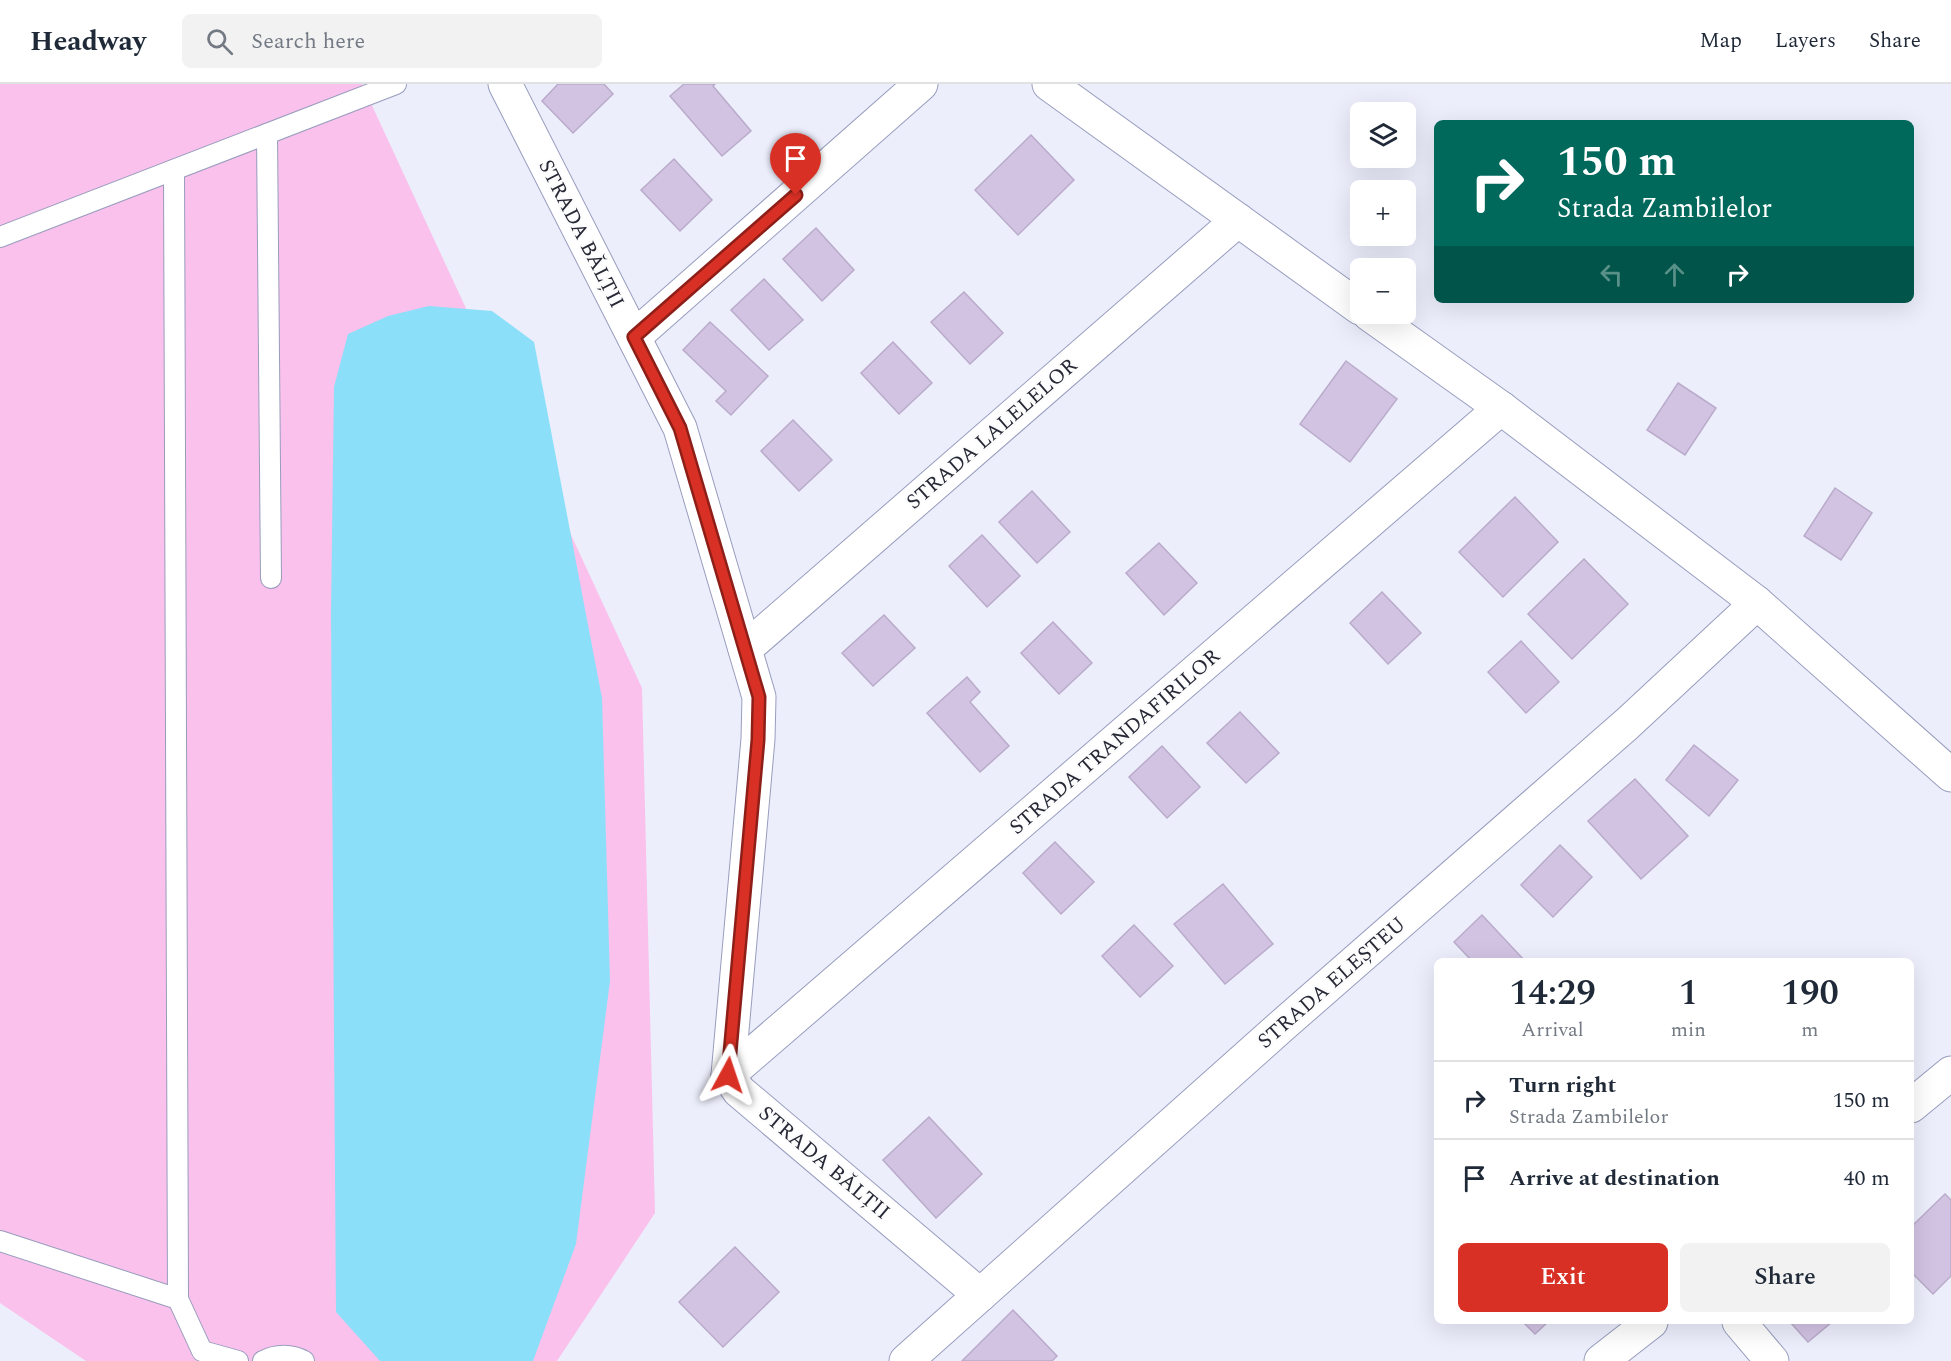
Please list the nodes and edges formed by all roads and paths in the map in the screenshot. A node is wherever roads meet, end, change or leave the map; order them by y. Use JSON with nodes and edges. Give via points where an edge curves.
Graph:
{"nodes":[{"id":1,"x":396,"y":84,"type":"edge"},
{"id":2,"x":505,"y":84,"type":"edge"},
{"id":3,"x":921,"y":84,"type":"edge"},
{"id":4,"x":1049,"y":84,"type":"edge"},
{"id":5,"x":267,"y":134,"type":"junction"},
{"id":6,"x":174,"y":170,"type":"junction"},
{"id":7,"x":1238,"y":220,"type":"junction"},
{"id":8,"x":0,"y":237,"type":"edge"},
{"id":9,"x":1350,"y":301,"type":"edge"},
{"id":10,"x":1383,"y":324,"type":"edge"},
{"id":11,"x":634,"y":337,"type":"junction"},
{"id":12,"x":1501,"y":408,"type":"junction"},
{"id":13,"x":271,"y":578,"type":"dead end"},
{"id":14,"x":1757,"y":603,"type":"junction"},
{"id":15,"x":745,"y":649,"type":"junction"},
{"id":16,"x":1951,"y":775,"type":"edge"},
{"id":17,"x":1951,"y":1073,"type":"edge"},
{"id":18,"x":728,"y":1075,"type":"junction"},
{"id":19,"x":1914,"y":1104,"type":"edge"},
{"id":20,"x":0,"y":1241,"type":"edge"},
{"id":21,"x":980,"y":1295,"type":"junction"},
{"id":22,"x":178,"y":1299,"type":"junction"},
{"id":23,"x":1648,"y":1324,"type":"edge"},
{"id":24,"x":1742,"y":1324,"type":"edge"},
{"id":25,"x":238,"y":1361,"type":"edge"},
{"id":26,"x":263,"y":1361,"type":"edge"},
{"id":27,"x":304,"y":1361,"type":"edge"},
{"id":28,"x":906,"y":1361,"type":"edge"},
{"id":29,"x":1601,"y":1361,"type":"edge"},
{"id":30,"x":1772,"y":1361,"type":"edge"}],
"edges":[{"from":1,"to":5,"type":"lane"},
{"from":2,"to":11,"type":"street","name":"STRADA BĂLȚII"},
{"from":3,"to":11,"type":"street"},
{"from":4,"to":7,"type":"street"},
{"from":5,"to":6,"type":"lane"},
{"from":5,"to":13,"type":"lane"},
{"from":6,"to":8,"type":"lane"},
{"from":6,"to":22,"type":"lane"},
{"from":7,"to":9,"type":"street"},
{"from":7,"to":15,"type":"street","name":"STRADA LALELELOR"},
{"from":10,"to":12,"type":"street"},
{"from":11,"to":15,"type":"street","name":"STRADA BĂLȚII","via":[[680,428]]},
{"from":12,"to":14,"type":"street"},
{"from":12,"to":18,"type":"street","name":"STRADA TRANDAFIRILOR"},
{"from":14,"to":16,"type":"street"},
{"from":14,"to":21,"type":"street","name":"STRADA ELEȘTEU","via":[[1627,724]]},
{"from":15,"to":18,"type":"street","name":"STRADA BĂLȚII","via":[[759,697],[758,729]]},
{"from":17,"to":19,"type":"street"},
{"from":18,"to":21,"type":"street","name":"STRADA BĂLȚII","via":[[740,1091]]},
{"from":20,"to":22,"type":"lane"},
{"from":21,"to":28,"type":"street","name":"STRADA ELEȘTEU"},
{"from":22,"to":25,"type":"lane","via":[[202,1351]]},
{"from":23,"to":29,"type":"street"},
{"from":24,"to":30,"type":"street"},
{"from":26,"to":27,"type":"lane","via":[[283,1355]]}]}
